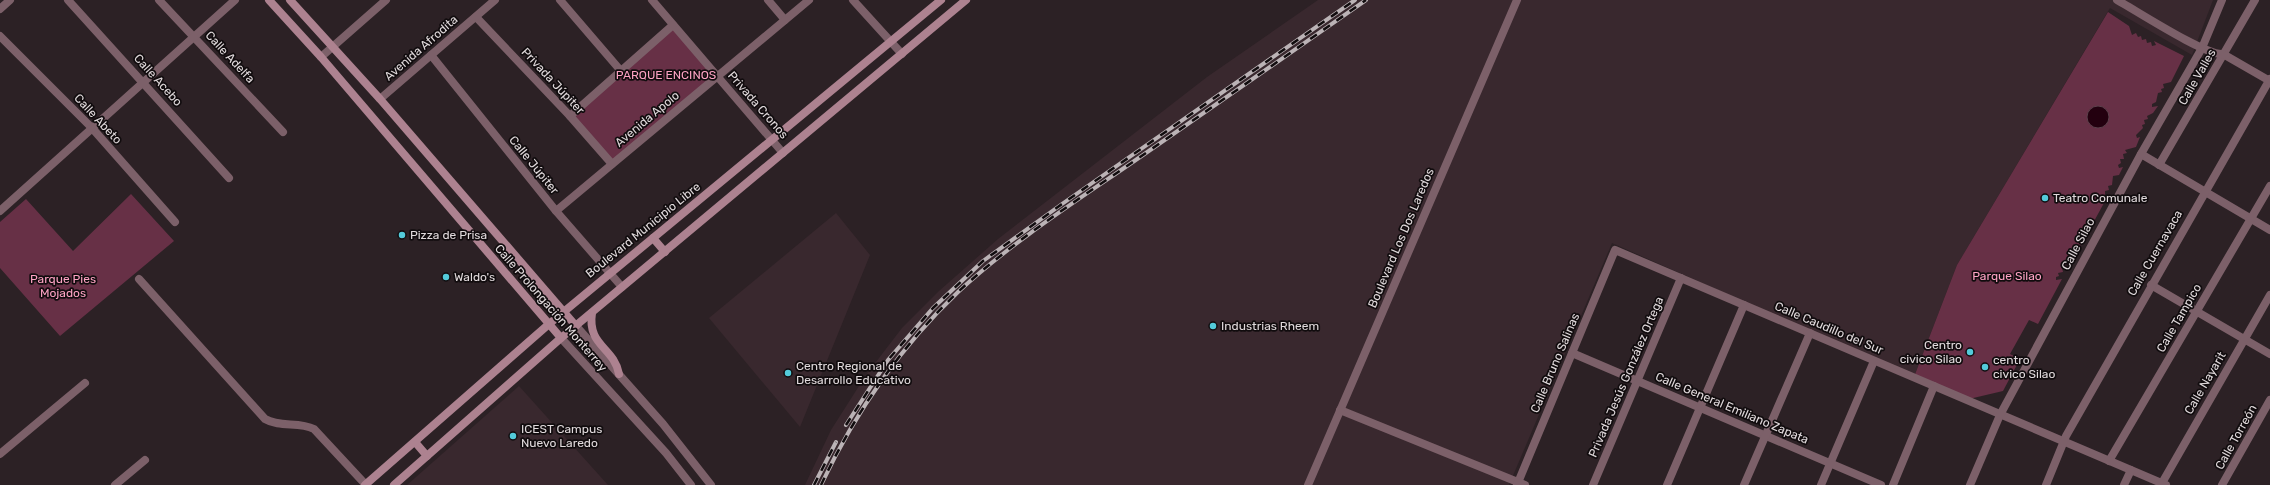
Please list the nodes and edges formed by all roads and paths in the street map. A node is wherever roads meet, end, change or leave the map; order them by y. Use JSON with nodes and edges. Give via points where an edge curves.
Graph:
{"nodes":[{"id":1,"x":10,"y":0,"type":"edge"},
{"id":2,"x":68,"y":0,"type":"edge"},
{"id":3,"x":159,"y":0,"type":"edge"},
{"id":4,"x":235,"y":0,"type":"edge"},
{"id":5,"x":269,"y":0,"type":"edge"},
{"id":6,"x":290,"y":0,"type":"edge"},
{"id":7,"x":495,"y":0,"type":"edge"},
{"id":8,"x":560,"y":0,"type":"edge"},
{"id":9,"x":652,"y":0,"type":"edge"},
{"id":10,"x":768,"y":0,"type":"edge"},
{"id":11,"x":809,"y":0,"type":"edge"},
{"id":12,"x":854,"y":0,"type":"edge"},
{"id":13,"x":966,"y":0,"type":"edge"},
{"id":14,"x":1517,"y":0,"type":"edge"},
{"id":15,"x":2117,"y":0,"type":"edge"},
{"id":16,"x":2222,"y":0,"type":"edge"},
{"id":17,"x":2255,"y":0,"type":"edge"},
{"id":18,"x":384,"y":1,"type":"edge"},
{"id":19,"x":938,"y":2,"type":"edge"},
{"id":20,"x":0,"y":9,"type":"edge"},
{"id":21,"x":476,"y":17,"type":"junction"},
{"id":22,"x":785,"y":20,"type":"junction"},
{"id":23,"x":673,"y":25,"type":"junction"},
{"id":24,"x":0,"y":36,"type":"edge"},
{"id":25,"x":194,"y":36,"type":"junction"},
{"id":26,"x":890,"y":42,"type":"junction"},
{"id":27,"x":333,"y":47,"type":"junction"},
{"id":28,"x":2202,"y":48,"type":"junction"},
{"id":29,"x":902,"y":54,"type":"junction"},
{"id":30,"x":2224,"y":54,"type":"junction"},
{"id":31,"x":432,"y":55,"type":"junction"},
{"id":32,"x":321,"y":57,"type":"junction"},
{"id":33,"x":621,"y":71,"type":"junction"},
{"id":34,"x":717,"y":76,"type":"junction"},
{"id":35,"x":2270,"y":80,"type":"edge"},
{"id":36,"x":144,"y":82,"type":"junction"},
{"id":37,"x":380,"y":99,"type":"junction"},
{"id":38,"x":570,"y":116,"type":"junction"},
{"id":39,"x":92,"y":128,"type":"junction"},
{"id":40,"x":283,"y":132,"type":"dead end"},
{"id":41,"x":773,"y":140,"type":"junction"},
{"id":42,"x":783,"y":153,"type":"junction"},
{"id":43,"x":2140,"y":154,"type":"junction"},
{"id":44,"x":612,"y":164,"type":"junction"},
{"id":45,"x":2159,"y":165,"type":"junction"},
{"id":46,"x":229,"y":178,"type":"dead end"},
{"id":47,"x":2270,"y":186,"type":"edge"},
{"id":48,"x":2204,"y":192,"type":"junction"},
{"id":49,"x":0,"y":211,"type":"edge"},
{"id":50,"x":556,"y":211,"type":"junction"},
{"id":51,"x":2251,"y":219,"type":"junction"},
{"id":52,"x":175,"y":222,"type":"dead end"},
{"id":53,"x":2270,"y":230,"type":"edge"},
{"id":54,"x":653,"y":238,"type":"junction"},
{"id":55,"x":1615,"y":250,"type":"joint"},
{"id":56,"x":665,"y":252,"type":"junction"},
{"id":57,"x":610,"y":273,"type":"junction"},
{"id":58,"x":1681,"y":278,"type":"junction"},
{"id":59,"x":139,"y":279,"type":"dead end"},
{"id":60,"x":2151,"y":285,"type":"junction"},
{"id":61,"x":622,"y":287,"type":"junction"},
{"id":62,"x":2270,"y":295,"type":"edge"},
{"id":63,"x":1744,"y":305,"type":"junction"},
{"id":64,"x":564,"y":311,"type":"junction"},
{"id":65,"x":592,"y":312,"type":"junction"},
{"id":66,"x":2197,"y":312,"type":"junction"},
{"id":67,"x":549,"y":324,"type":"junction"},
{"id":68,"x":576,"y":326,"type":"junction"},
{"id":69,"x":1810,"y":333,"type":"junction"},
{"id":70,"x":561,"y":338,"type":"junction"},
{"id":71,"x":2244,"y":339,"type":"junction"},
{"id":72,"x":1572,"y":353,"type":"junction"},
{"id":73,"x":2270,"y":354,"type":"edge"},
{"id":74,"x":1874,"y":361,"type":"junction"},
{"id":75,"x":619,"y":374,"type":"junction"},
{"id":76,"x":1637,"y":381,"type":"junction"},
{"id":77,"x":85,"y":383,"type":"dead end"},
{"id":78,"x":1934,"y":386,"type":"junction"},
{"id":79,"x":2270,"y":400,"type":"edge"},
{"id":80,"x":1700,"y":408,"type":"junction"},
{"id":81,"x":1340,"y":410,"type":"junction"},
{"id":82,"x":2000,"y":415,"type":"junction"},
{"id":83,"x":1766,"y":436,"type":"junction"},
{"id":84,"x":415,"y":442,"type":"junction"},
{"id":85,"x":2064,"y":442,"type":"junction"},
{"id":86,"x":0,"y":454,"type":"edge"},
{"id":87,"x":427,"y":456,"type":"junction"},
{"id":88,"x":145,"y":460,"type":"dead end"},
{"id":89,"x":2109,"y":461,"type":"junction"},
{"id":90,"x":1830,"y":463,"type":"junction"},
{"id":91,"x":2131,"y":470,"type":"junction"},
{"id":92,"x":1520,"y":484,"type":"edge"},
{"id":93,"x":2164,"y":484,"type":"edge"},
{"id":94,"x":115,"y":485,"type":"edge"},
{"id":95,"x":365,"y":485,"type":"edge"},
{"id":96,"x":394,"y":485,"type":"edge"},
{"id":97,"x":691,"y":485,"type":"edge"},
{"id":98,"x":712,"y":485,"type":"edge"},
{"id":99,"x":1308,"y":485,"type":"edge"},
{"id":100,"x":1593,"y":485,"type":"edge"},
{"id":101,"x":1667,"y":485,"type":"edge"},
{"id":102,"x":1744,"y":485,"type":"edge"},
{"id":103,"x":1821,"y":485,"type":"edge"},
{"id":104,"x":1881,"y":485,"type":"edge"},
{"id":105,"x":1893,"y":485,"type":"edge"},
{"id":106,"x":1970,"y":485,"type":"edge"},
{"id":107,"x":2046,"y":485,"type":"edge"},
{"id":108,"x":2124,"y":485,"type":"edge"},
{"id":109,"x":2222,"y":485,"type":"edge"}],
"edges":[{"from":1,"to":20,"type":"street"},
{"from":2,"to":36,"type":"street","name":"Calle Acebo"},
{"from":3,"to":25,"type":"street","name":"Calle Adelfa"},
{"from":4,"to":25,"type":"street"},
{"from":5,"to":32,"type":"main road","name":"Calle Prolongación Monterrey"},
{"from":6,"to":27,"type":"main road","name":"Calle Prolongación Monterrey"},
{"from":7,"to":21,"type":"street","name":"Avenida Afrodita"},
{"from":8,"to":33,"type":"street"},
{"from":9,"to":23,"type":"street","name":"Privada Cronos"},
{"from":10,"to":22,"type":"street"},
{"from":11,"to":22,"type":"street","name":"Avenida Apolo"},
{"from":12,"to":26,"type":"street"},
{"from":13,"to":29,"type":"main road"},
{"from":14,"to":81,"type":"street","name":"Boulevard Los Dos Laredos"},
{"from":15,"to":28,"type":"street"},
{"from":16,"to":28,"type":"street","name":"Calle Silao"},
{"from":17,"to":30,"type":"street","name":"Calle Valles"},
{"from":18,"to":27,"type":"street"},
{"from":19,"to":26,"type":"main road","name":"Boulevard Municipio Libre"},
{"from":21,"to":31,"type":"street","name":"Avenida Afrodita"},
{"from":21,"to":38,"type":"street","name":"Privada Júpiter"},
{"from":22,"to":34,"type":"street","name":"Avenida Apolo"},
{"from":23,"to":33,"type":"street"},
{"from":23,"to":34,"type":"street","name":"Privada Cronos"},
{"from":24,"to":39,"type":"street","name":"Calle Abeto"},
{"from":25,"to":36,"type":"street"},
{"from":25,"to":40,"type":"street","name":"Calle Adelfa"},
{"from":26,"to":29,"type":"street"},
{"from":26,"to":41,"type":"main road","name":"Boulevard Municipio Libre"},
{"from":27,"to":32,"type":"street"},
{"from":27,"to":37,"type":"main road","name":"Calle Prolongación Monterrey"},
{"from":28,"to":30,"type":"street","via":[[2217,55]]},
{"from":28,"to":43,"type":"street","name":"Calle Silao"},
{"from":29,"to":42,"type":"main road"},
{"from":30,"to":35,"type":"street"},
{"from":30,"to":45,"type":"street","name":"Calle Valles"},
{"from":31,"to":37,"type":"street","name":"Avenida Afrodita"},
{"from":31,"to":50,"type":"street","name":"Calle Júpiter"},
{"from":32,"to":67,"type":"main road","name":"Calle Prolongación Monterrey"},
{"from":33,"to":38,"type":"street"},
{"from":34,"to":41,"type":"street","name":"Privada Cronos"},
{"from":34,"to":44,"type":"street","name":"Avenida Apolo"},
{"from":35,"to":48,"type":"street","name":"Calle Cuernavaca"},
{"from":36,"to":39,"type":"street"},
{"from":36,"to":46,"type":"street","name":"Calle Acebo"},
{"from":37,"to":64,"type":"main road","name":"Calle Prolongación Monterrey"},
{"from":38,"to":44,"type":"street","name":"Privada Júpiter"},
{"from":39,"to":49,"type":"street"},
{"from":39,"to":52,"type":"street","name":"Calle Abeto"},
{"from":41,"to":42,"type":"street","name":"Privada Cronos"},
{"from":41,"to":54,"type":"main road","name":"Boulevard Municipio Libre"},
{"from":42,"to":56,"type":"main road"},
{"from":43,"to":45,"type":"street"},
{"from":43,"to":82,"type":"street","name":"Calle Silao"},
{"from":44,"to":50,"type":"street","name":"Avenida Apolo"},
{"from":45,"to":48,"type":"street"},
{"from":47,"to":51,"type":"street","name":"Calle Tampico"},
{"from":48,"to":51,"type":"street"},
{"from":48,"to":60,"type":"street","name":"Calle Cuernavaca"},
{"from":50,"to":57,"type":"street","name":"Calle Júpiter"},
{"from":51,"to":53,"type":"street"},
{"from":51,"to":66,"type":"street","name":"Calle Tampico"},
{"from":54,"to":56,"type":"main road"},
{"from":54,"to":57,"type":"main road","name":"Boulevard Municipio Libre"},
{"from":55,"to":58,"type":"street","name":"Calle Caudillo del Sur"},
{"from":55,"to":72,"type":"street","name":"Calle Bruno Salinas"},
{"from":56,"to":61,"type":"main road"},
{"from":57,"to":61,"type":"street","name":"Calle Júpiter"},
{"from":57,"to":64,"type":"main road","name":"Boulevard Municipio Libre"},
{"from":58,"to":63,"type":"street","name":"Calle Caudillo del Sur"},
{"from":58,"to":76,"type":"street","name":"Privada Jesús González Ortega"},
{"from":59,"to":95,"type":"street","via":[[265,418],[275,423],[308,426],[314,429]]},
{"from":60,"to":66,"type":"street"},
{"from":60,"to":85,"type":"street","name":"Calle Cuernavaca"},
{"from":61,"to":65,"type":"main road"},
{"from":62,"to":71,"type":"street","name":"Calle Nayarit"},
{"from":63,"to":69,"type":"street","name":"Calle Caudillo del Sur"},
{"from":63,"to":80,"type":"street"},
{"from":64,"to":67,"type":"main road","name":"Boulevard Municipio Libre"},
{"from":64,"to":68,"type":"main road","name":"Calle Prolongación Monterrey"},
{"from":65,"to":68,"type":"main road"},
{"from":65,"to":75,"type":"main road","via":[[591,331],[618,366]]},
{"from":66,"to":71,"type":"street"},
{"from":66,"to":89,"type":"street","name":"Calle Tampico"},
{"from":67,"to":70,"type":"main road","name":"Calle Prolongación Monterrey"},
{"from":67,"to":84,"type":"main road","name":"Boulevard Municipio Libre"},
{"from":68,"to":70,"type":"main road"},
{"from":68,"to":75,"type":"street","name":"Calle Prolongación Monterrey"},
{"from":69,"to":74,"type":"street","name":"Calle Caudillo del Sur"},
{"from":69,"to":83,"type":"street"},
{"from":70,"to":87,"type":"main road"},
{"from":70,"to":97,"type":"street","name":"Calle Prolongación Monterrey","via":[[666,453]]},
{"from":71,"to":73,"type":"street"},
{"from":71,"to":93,"type":"street","name":"Calle Nayarit"},
{"from":72,"to":76,"type":"street","name":"Calle General Emiliano Zapata"},
{"from":72,"to":92,"type":"street","name":"Calle Bruno Salinas"},
{"from":74,"to":78,"type":"street","name":"Calle Caudillo del Sur"},
{"from":74,"to":90,"type":"street"},
{"from":75,"to":98,"type":"street","name":"Calle Prolongación Monterrey"},
{"from":76,"to":80,"type":"street","name":"Calle General Emiliano Zapata"},
{"from":76,"to":100,"type":"street","name":"Privada Jesús González Ortega"},
{"from":77,"to":86,"type":"street"},
{"from":78,"to":82,"type":"street","name":"Calle Caudillo del Sur"},
{"from":78,"to":105,"type":"street"},
{"from":79,"to":109,"type":"street","name":"Calle Torreón"},
{"from":80,"to":83,"type":"street","name":"Calle General Emiliano Zapata"},
{"from":80,"to":101,"type":"street"},
{"from":81,"to":92,"type":"street"},
{"from":81,"to":99,"type":"street","name":"Boulevard Los Dos Laredos"},
{"from":82,"to":85,"type":"street","name":"Calle Caudillo del Sur"},
{"from":82,"to":106,"type":"street","name":"Calle Silao"},
{"from":83,"to":90,"type":"street","name":"Calle General Emiliano Zapata"},
{"from":83,"to":102,"type":"street"},
{"from":84,"to":87,"type":"main road"},
{"from":84,"to":95,"type":"main road","name":"Boulevard Municipio Libre"},
{"from":85,"to":89,"type":"street","name":"Calle Caudillo del Sur"},
{"from":85,"to":107,"type":"street"},
{"from":87,"to":96,"type":"main road"},
{"from":88,"to":94,"type":"street"},
{"from":89,"to":91,"type":"street","name":"Calle Caudillo del Sur"},
{"from":90,"to":103,"type":"street"},
{"from":90,"to":104,"type":"street","name":"Calle General Emiliano Zapata"},
{"from":91,"to":93,"type":"street","name":"Calle Caudillo del Sur"},
{"from":91,"to":108,"type":"street"}]}
